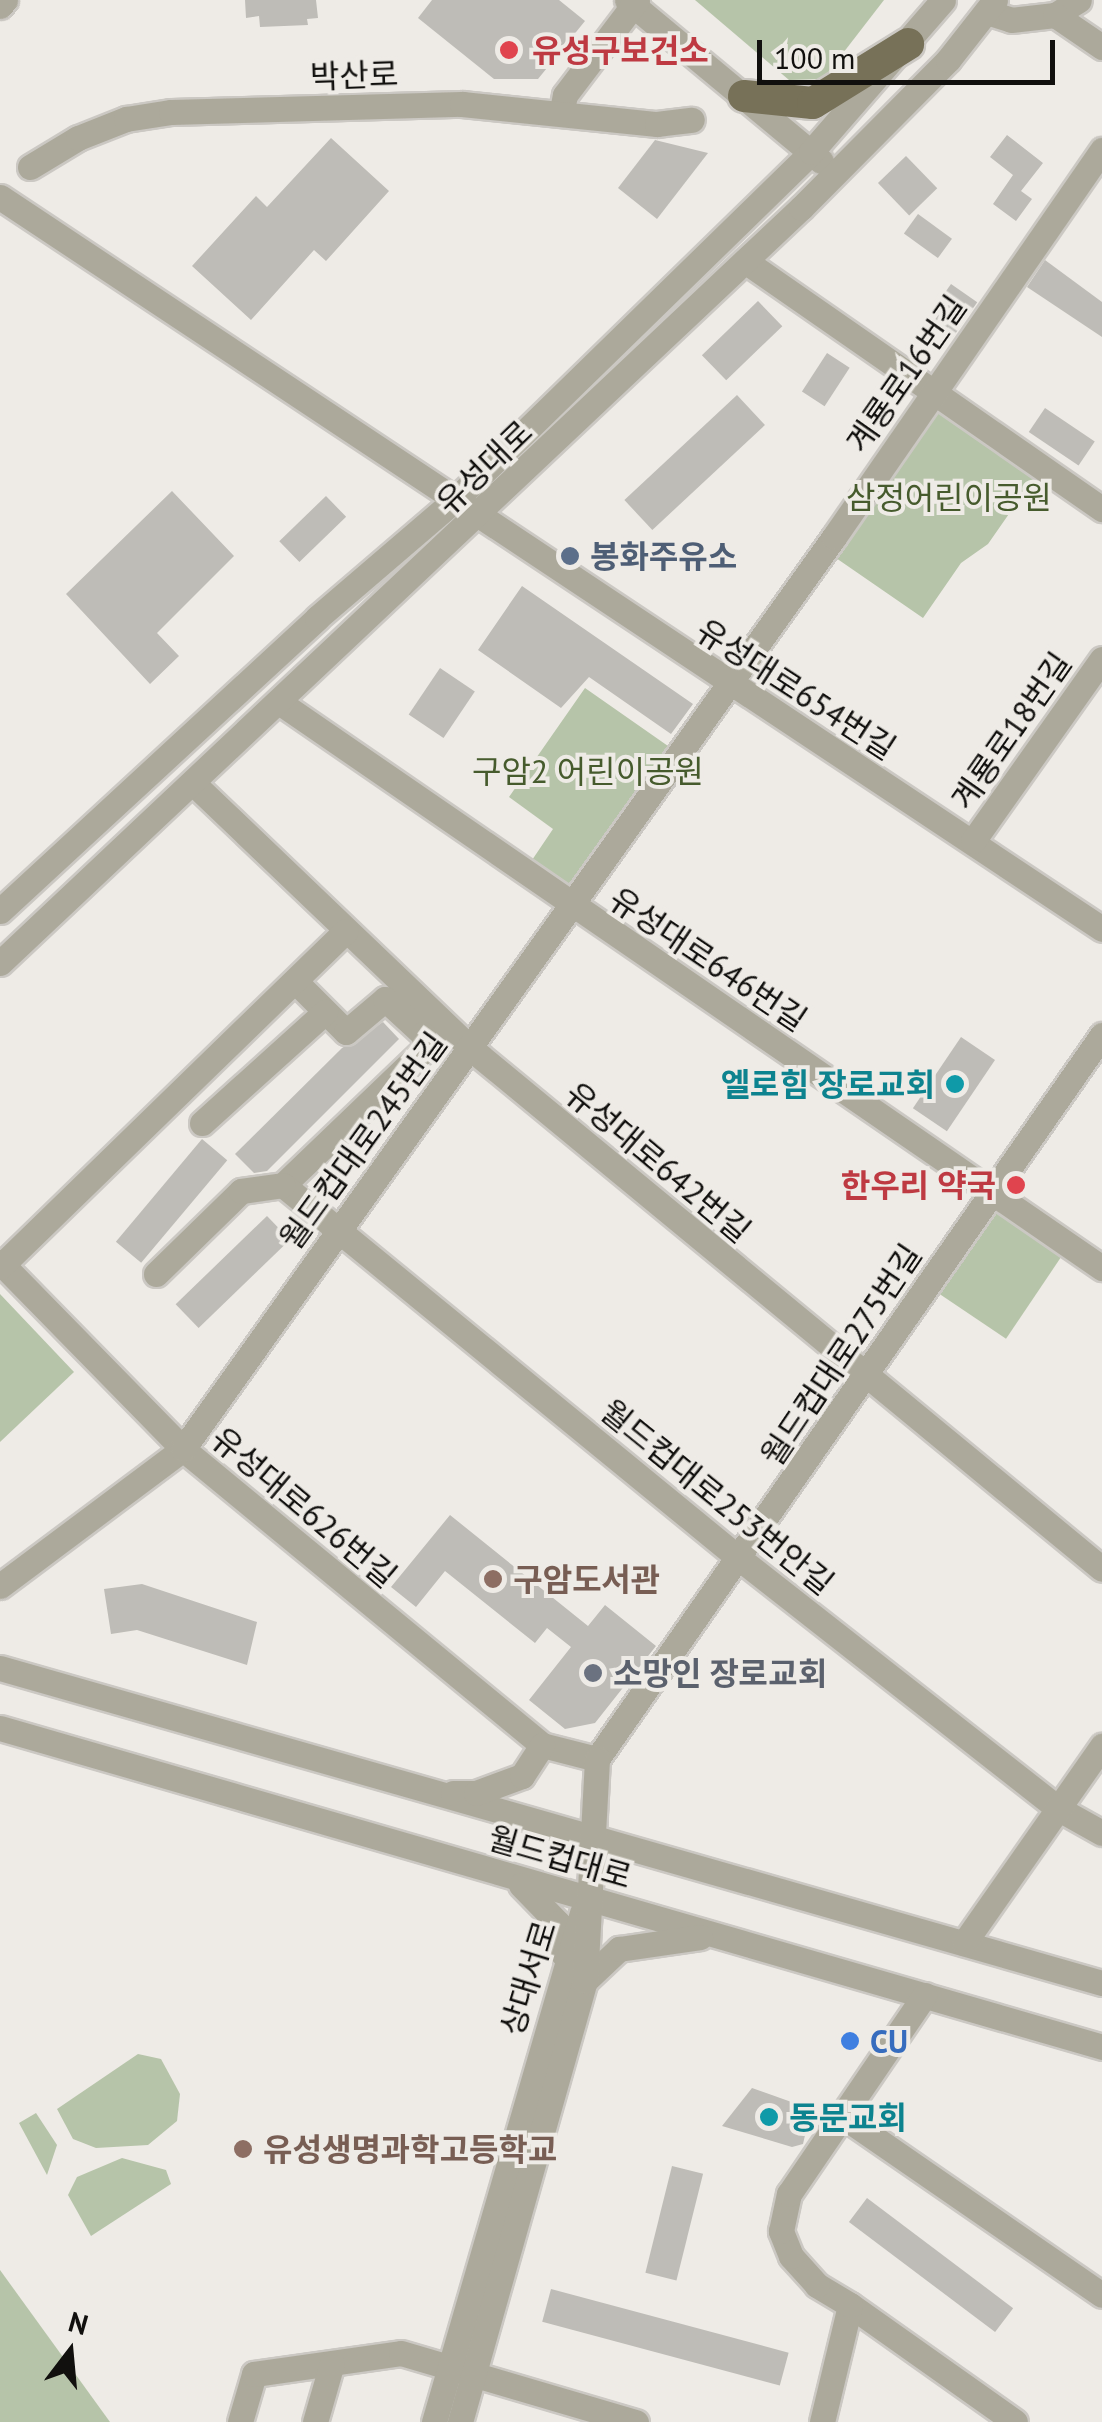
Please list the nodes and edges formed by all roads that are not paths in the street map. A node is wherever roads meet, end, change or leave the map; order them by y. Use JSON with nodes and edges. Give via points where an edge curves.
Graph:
{"nodes":[{"id":1,"x":943,"y":0,"type":"edge"},
{"id":2,"x":1079,"y":0,"type":"edge"},
{"id":3,"x":632,"y":2,"type":"edge"},
{"id":4,"x":991,"y":6,"type":"edge"},
{"id":5,"x":1056,"y":15,"type":"junction"},
{"id":6,"x":908,"y":44,"type":"junction"},
{"id":7,"x":1102,"y":46,"type":"edge"},
{"id":8,"x":744,"y":96,"type":"junction"},
{"id":9,"x":562,"y":110,"type":"junction"},
{"id":10,"x":692,"y":120,"type":"dead end"},
{"id":11,"x":805,"y":147,"type":"junction"},
{"id":12,"x":1102,"y":150,"type":"edge"},
{"id":13,"x":30,"y":168,"type":"dead end"},
{"id":14,"x":836,"y":174,"type":"junction"},
{"id":15,"x":0,"y":197,"type":"edge"},
{"id":16,"x":745,"y":261,"type":"junction"},
{"id":17,"x":933,"y":392,"type":"junction"},
{"id":18,"x":457,"y":498,"type":"junction"},
{"id":19,"x":1102,"y":509,"type":"edge"},
{"id":20,"x":480,"y":516,"type":"junction"},
{"id":21,"x":1102,"y":659,"type":"edge"},
{"id":22,"x":729,"y":685,"type":"junction"},
{"id":23,"x":279,"y":702,"type":"junction"},
{"id":24,"x":193,"y":782,"type":"junction"},
{"id":25,"x":972,"y":841,"type":"junction"},
{"id":26,"x":572,"y":906,"type":"junction"},
{"id":27,"x":0,"y":911,"type":"edge"},
{"id":28,"x":1102,"y":930,"type":"edge"},
{"id":29,"x":345,"y":931,"type":"junction"},
{"id":30,"x":0,"y":962,"type":"edge"},
{"id":31,"x":295,"y":982,"type":"junction"},
{"id":32,"x":326,"y":1012,"type":"junction"},
{"id":33,"x":1102,"y":1035,"type":"edge"},
{"id":34,"x":469,"y":1048,"type":"junction"},
{"id":35,"x":202,"y":1123,"type":"dead end"},
{"id":36,"x":284,"y":1184,"type":"junction"},
{"id":37,"x":992,"y":1192,"type":"junction"},
{"id":38,"x":340,"y":1228,"type":"junction"},
{"id":39,"x":1,"y":1265,"type":"edge"},
{"id":40,"x":1102,"y":1268,"type":"edge"},
{"id":41,"x":156,"y":1274,"type":"dead end"},
{"id":42,"x":866,"y":1378,"type":"junction"},
{"id":43,"x":183,"y":1449,"type":"junction"},
{"id":44,"x":740,"y":1559,"type":"junction"},
{"id":45,"x":1102,"y":1569,"type":"edge"},
{"id":46,"x":0,"y":1586,"type":"edge"},
{"id":47,"x":0,"y":1668,"type":"edge"},
{"id":48,"x":0,"y":1728,"type":"edge"},
{"id":49,"x":542,"y":1746,"type":"junction"},
{"id":50,"x":1102,"y":1746,"type":"edge"},
{"id":51,"x":597,"y":1759,"type":"junction"},
{"id":52,"x":432,"y":1792,"type":"junction"},
{"id":53,"x":1058,"y":1809,"type":"junction"},
{"id":54,"x":1102,"y":1833,"type":"edge"},
{"id":55,"x":592,"y":1840,"type":"junction"},
{"id":56,"x":512,"y":1878,"type":"junction"},
{"id":57,"x":589,"y":1900,"type":"junction"},
{"id":58,"x":715,"y":1935,"type":"junction"},
{"id":59,"x":964,"y":1943,"type":"junction"},
{"id":60,"x":574,"y":1975,"type":"junction"},
{"id":61,"x":1102,"y":1983,"type":"edge"},
{"id":62,"x":925,"y":1996,"type":"junction"},
{"id":63,"x":1102,"y":2047,"type":"edge"},
{"id":64,"x":844,"y":2116,"type":"junction"},
{"id":65,"x":1102,"y":2294,"type":"edge"},
{"id":66,"x":850,"y":2305,"type":"junction"},
{"id":67,"x":332,"y":2363,"type":"junction"},
{"id":68,"x":462,"y":2371,"type":"junction"},
{"id":69,"x":240,"y":2422,"type":"edge"},
{"id":70,"x":315,"y":2422,"type":"edge"},
{"id":71,"x":434,"y":2422,"type":"edge"},
{"id":72,"x":460,"y":2422,"type":"edge"},
{"id":73,"x":636,"y":2422,"type":"edge"},
{"id":74,"x":822,"y":2422,"type":"edge"},
{"id":75,"x":1015,"y":2422,"type":"edge"}],
"edges":[{"from":1,"to":6,"type":"street","name":"유성대로"},
{"from":2,"to":5,"type":"street"},
{"from":3,"to":8,"type":"street"},
{"from":3,"to":9,"type":"street","via":[[565,95]]},
{"from":4,"to":5,"type":"street","via":[[1011,20]]},
{"from":4,"to":14,"type":"street","name":"유성대로"},
{"from":5,"to":7,"type":"street"},
{"from":6,"to":8,"type":"main road","via":[[813,102]]},
{"from":6,"to":11,"type":"street","name":"유성대로"},
{"from":8,"to":11,"type":"street"},
{"from":9,"to":10,"type":"street","name":"박산로","via":[[657,124]]},
{"from":9,"to":13,"type":"street","name":"박산로","via":[[462,104],[171,112],[78,138]]},
{"from":11,"to":14,"type":"street"},
{"from":11,"to":18,"type":"street","name":"유성대로"},
{"from":12,"to":17,"type":"street","name":"계룡로16번길"},
{"from":14,"to":16,"type":"street","name":"유성대로"},
{"from":15,"to":18,"type":"street","name":"유성대로654번길","via":[[126,286]]},
{"from":16,"to":17,"type":"street"},
{"from":16,"to":20,"type":"street","name":"유성대로"},
{"from":17,"to":19,"type":"street"},
{"from":17,"to":22,"type":"street","name":"계룡로16번길"},
{"from":18,"to":20,"type":"street","name":"유성대로654번길"},
{"from":18,"to":27,"type":"street","name":"유성대로"},
{"from":20,"to":22,"type":"street","name":"유성대로654번길"},
{"from":20,"to":23,"type":"street","name":"유성대로"},
{"from":21,"to":25,"type":"street","name":"계룡로18번길"},
{"from":22,"to":25,"type":"street","name":"유성대로654번길"},
{"from":22,"to":26,"type":"street","name":"월드컵대로245번길"},
{"from":23,"to":24,"type":"street","name":"유성대로"},
{"from":23,"to":26,"type":"street","name":"유성대로646번길"},
{"from":24,"to":29,"type":"street","name":"유성대로642번길"},
{"from":24,"to":30,"type":"street","name":"유성대로"},
{"from":25,"to":28,"type":"street","name":"유성대로654번길"},
{"from":26,"to":34,"type":"street","name":"월드컵대로245번길"},
{"from":26,"to":37,"type":"street","name":"유성대로646번길"},
{"from":29,"to":31,"type":"street"},
{"from":29,"to":34,"type":"street","name":"유성대로642번길"},
{"from":31,"to":32,"type":"street"},
{"from":31,"to":39,"type":"street"},
{"from":32,"to":35,"type":"street"},
{"from":32,"to":36,"type":"street","via":[[346,1032],[385,999],[424,1034],[426,1048]]},
{"from":33,"to":37,"type":"street","name":"월드컵대로275번길"},
{"from":34,"to":38,"type":"street","name":"월드컵대로245번길"},
{"from":34,"to":42,"type":"street","name":"유성대로642번길"},
{"from":36,"to":38,"type":"street","name":"월드컵대로253번안길","via":[[321,1220]]},
{"from":36,"to":41,"type":"street","via":[[241,1190]]},
{"from":37,"to":40,"type":"street","name":"유성대로646번길"},
{"from":37,"to":42,"type":"street","name":"월드컵대로275번길"},
{"from":38,"to":43,"type":"street","name":"월드컵대로245번길"},
{"from":38,"to":44,"type":"street","name":"월드컵대로253번안길"},
{"from":39,"to":43,"type":"street","name":"유성대로626번길"},
{"from":42,"to":44,"type":"street","name":"월드컵대로275번길"},
{"from":42,"to":45,"type":"street","name":"유성대로642번길"},
{"from":43,"to":46,"type":"street","name":"월드컵대로245번길"},
{"from":43,"to":49,"type":"street","name":"유성대로626번길"},
{"from":44,"to":51,"type":"street","name":"월드컵대로275번길"},
{"from":44,"to":53,"type":"street","name":"월드컵대로253번안길"},
{"from":47,"to":52,"type":"street","name":"월드컵대로"},
{"from":48,"to":56,"type":"street","name":"월드컵대로"},
{"from":49,"to":51,"type":"street","name":"유성대로626번길"},
{"from":49,"to":52,"type":"street","via":[[534,1765],[512,1781],[476,1793]]},
{"from":50,"to":53,"type":"street"},
{"from":51,"to":55,"type":"street","name":"상대서로"},
{"from":52,"to":55,"type":"street","name":"월드컵대로"},
{"from":53,"to":54,"type":"street","name":"월드컵대로253번안길"},
{"from":53,"to":59,"type":"street"},
{"from":55,"to":57,"type":"street","name":"상대서로"},
{"from":55,"to":59,"type":"street","name":"월드컵대로"},
{"from":56,"to":57,"type":"street","name":"월드컵대로"},
{"from":56,"to":60,"type":"street","via":[[558,1923]]},
{"from":57,"to":58,"type":"street","name":"월드컵대로"},
{"from":57,"to":60,"type":"street","name":"상대서로"},
{"from":58,"to":60,"type":"street","via":[[630,1945]]},
{"from":58,"to":62,"type":"street","name":"월드컵대로"},
{"from":59,"to":61,"type":"street","name":"월드컵대로"},
{"from":60,"to":68,"type":"street","name":"상대서로"},
{"from":62,"to":63,"type":"street","name":"월드컵대로"},
{"from":62,"to":64,"type":"street"},
{"from":64,"to":65,"type":"street"},
{"from":64,"to":66,"type":"street","via":[[789,2194],[781,2230],[804,2270]]},
{"from":66,"to":74,"type":"street"},
{"from":66,"to":75,"type":"street"},
{"from":67,"to":68,"type":"street","via":[[402,2353]]},
{"from":67,"to":69,"type":"street","via":[[254,2374]]},
{"from":67,"to":70,"type":"street"},
{"from":68,"to":71,"type":"street","name":"상대서로"},
{"from":68,"to":72,"type":"street","name":"상대서로"},
{"from":68,"to":73,"type":"street"}]}
